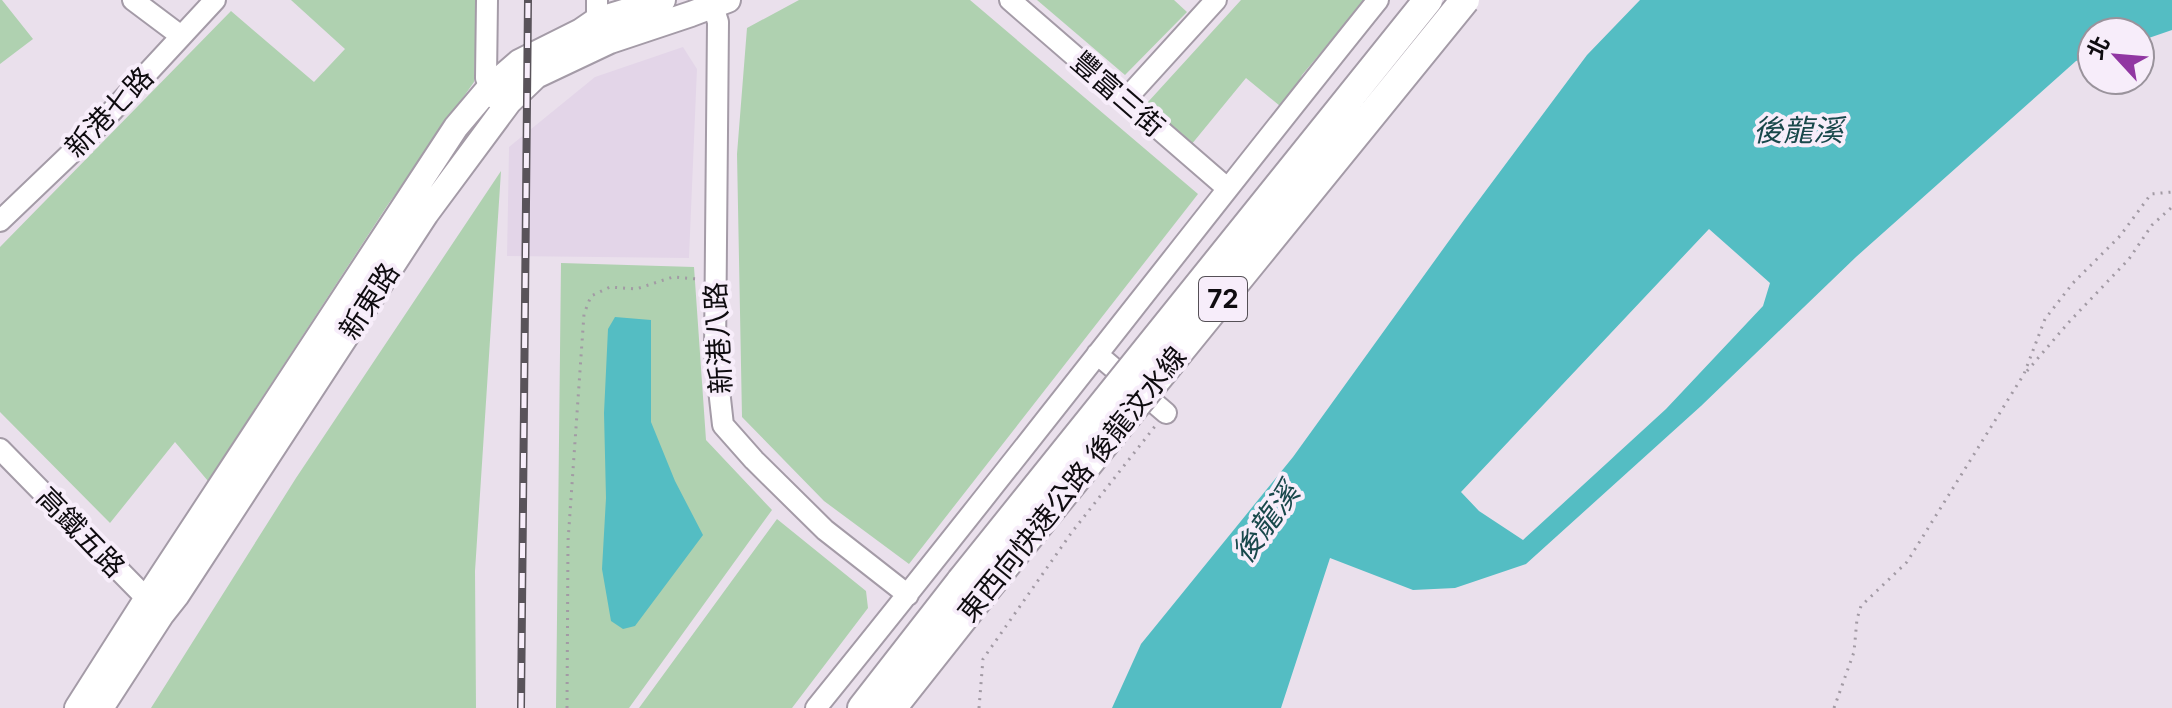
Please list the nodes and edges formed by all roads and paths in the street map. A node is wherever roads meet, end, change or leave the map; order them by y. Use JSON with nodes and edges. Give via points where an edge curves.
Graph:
{"nodes":[{"id":1,"x":133,"y":0,"type":"edge"},
{"id":2,"x":215,"y":0,"type":"edge"},
{"id":3,"x":487,"y":0,"type":"edge"},
{"id":4,"x":663,"y":0,"type":"edge"},
{"id":5,"x":1010,"y":0,"type":"edge"},
{"id":6,"x":1216,"y":0,"type":"edge"},
{"id":7,"x":1378,"y":0,"type":"edge"},
{"id":8,"x":1391,"y":0,"type":"edge"},
{"id":9,"x":1428,"y":0,"type":"edge"},
{"id":10,"x":1465,"y":0,"type":"edge"},
{"id":11,"x":717,"y":2,"type":"edge"},
{"id":12,"x":601,"y":20,"type":"edge"},
{"id":13,"x":181,"y":36,"type":"junction"},
{"id":14,"x":489,"y":88,"type":"junction"},
{"id":15,"x":1125,"y":100,"type":"junction"},
{"id":16,"x":502,"y":111,"type":"junction"},
{"id":17,"x":1272,"y":132,"type":"junction"},
{"id":18,"x":1227,"y":188,"type":"junction"},
{"id":19,"x":2172,"y":192,"type":"edge"},
{"id":20,"x":2172,"y":207,"type":"edge"},
{"id":21,"x":0,"y":221,"type":"edge"},
{"id":22,"x":700,"y":280,"type":"dead end"},
{"id":23,"x":1097,"y":354,"type":"junction"},
{"id":24,"x":2024,"y":374,"type":"junction"},
{"id":25,"x":1166,"y":413,"type":"joint"},
{"id":26,"x":0,"y":449,"type":"edge"},
{"id":27,"x":970,"y":589,"type":"junction"},
{"id":28,"x":908,"y":595,"type":"junction"},
{"id":29,"x":154,"y":606,"type":"junction"},
{"id":30,"x":927,"y":625,"type":"junction"},
{"id":31,"x":77,"y":708,"type":"edge"},
{"id":32,"x":101,"y":708,"type":"edge"},
{"id":33,"x":567,"y":708,"type":"edge"},
{"id":34,"x":816,"y":708,"type":"edge"},
{"id":35,"x":851,"y":708,"type":"edge"},
{"id":36,"x":862,"y":708,"type":"edge"},
{"id":37,"x":892,"y":708,"type":"edge"},
{"id":38,"x":979,"y":708,"type":"edge"},
{"id":39,"x":1834,"y":708,"type":"edge"}],
"edges":[{"from":1,"to":13,"type":"street"},
{"from":2,"to":13,"type":"street","name":"新港七路"},
{"from":3,"to":14,"type":"street"},
{"from":4,"to":12,"type":"main road","name":"新東路"},
{"from":5,"to":15,"type":"street","name":"豐富三街"},
{"from":6,"to":15,"type":"street"},
{"from":7,"to":17,"type":"street"},
{"from":8,"to":17,"type":"street"},
{"from":9,"to":27,"type":"highway","name":"東西向快速公路 後龍汶水線","number":"72","bridge":true},
{"from":10,"to":27,"type":"highway","name":"東西向快速公路 後龍汶水線","number":"72","bridge":true},
{"from":11,"to":12,"type":"main road","name":"新東路"},
{"from":11,"to":28,"type":"street","name":"新港八路","via":[[715,354],[723,425],[825,530]]},
{"from":12,"to":14,"type":"main road","name":"新東路","via":[[519,62]]},
{"from":12,"to":16,"type":"main road","name":"新東路"},
{"from":13,"to":21,"type":"street","name":"新港七路","via":[[88,137]]},
{"from":14,"to":16,"type":"street"},
{"from":14,"to":29,"type":"main road","name":"新東路","via":[[456,127]]},
{"from":15,"to":18,"type":"street","name":"豐富三街"},
{"from":16,"to":29,"type":"main road","name":"新東路","via":[[426,214],[177,595]]},
{"from":17,"to":18,"type":"street"},
{"from":18,"to":23,"type":"street"},
{"from":19,"to":24,"type":"path","via":[[2151,194],[2120,236],[2073,283],[2045,319]]},
{"from":20,"to":24,"type":"path"},
{"from":22,"to":33,"type":"path","via":[[673,277],[636,289],[610,287],[591,296],[584,314],[568,541]]},
{"from":23,"to":25,"type":"street"},
{"from":23,"to":28,"type":"street"},
{"from":24,"to":39,"type":"path","via":[[1907,562],[1861,606],[1854,652]]},
{"from":25,"to":38,"type":"path","via":[[1072,532],[983,659]]},
{"from":26,"to":29,"type":"street","name":"高鐵五路"},
{"from":27,"to":30,"type":"highway","name":"東西向快速公路 後龍汶水線","number":"72"},
{"from":27,"to":37,"type":"highway","name":"東西向快速公路 後龍汶水線","number":"72"},
{"from":28,"to":34,"type":"street"},
{"from":29,"to":31,"type":"main road","name":"新東路"},
{"from":29,"to":32,"type":"main road","name":"新東路"},
{"from":30,"to":35,"type":"highway"},
{"from":30,"to":36,"type":"highway","name":"東西向快速公路 後龍汶水線","number":"72"}]}
